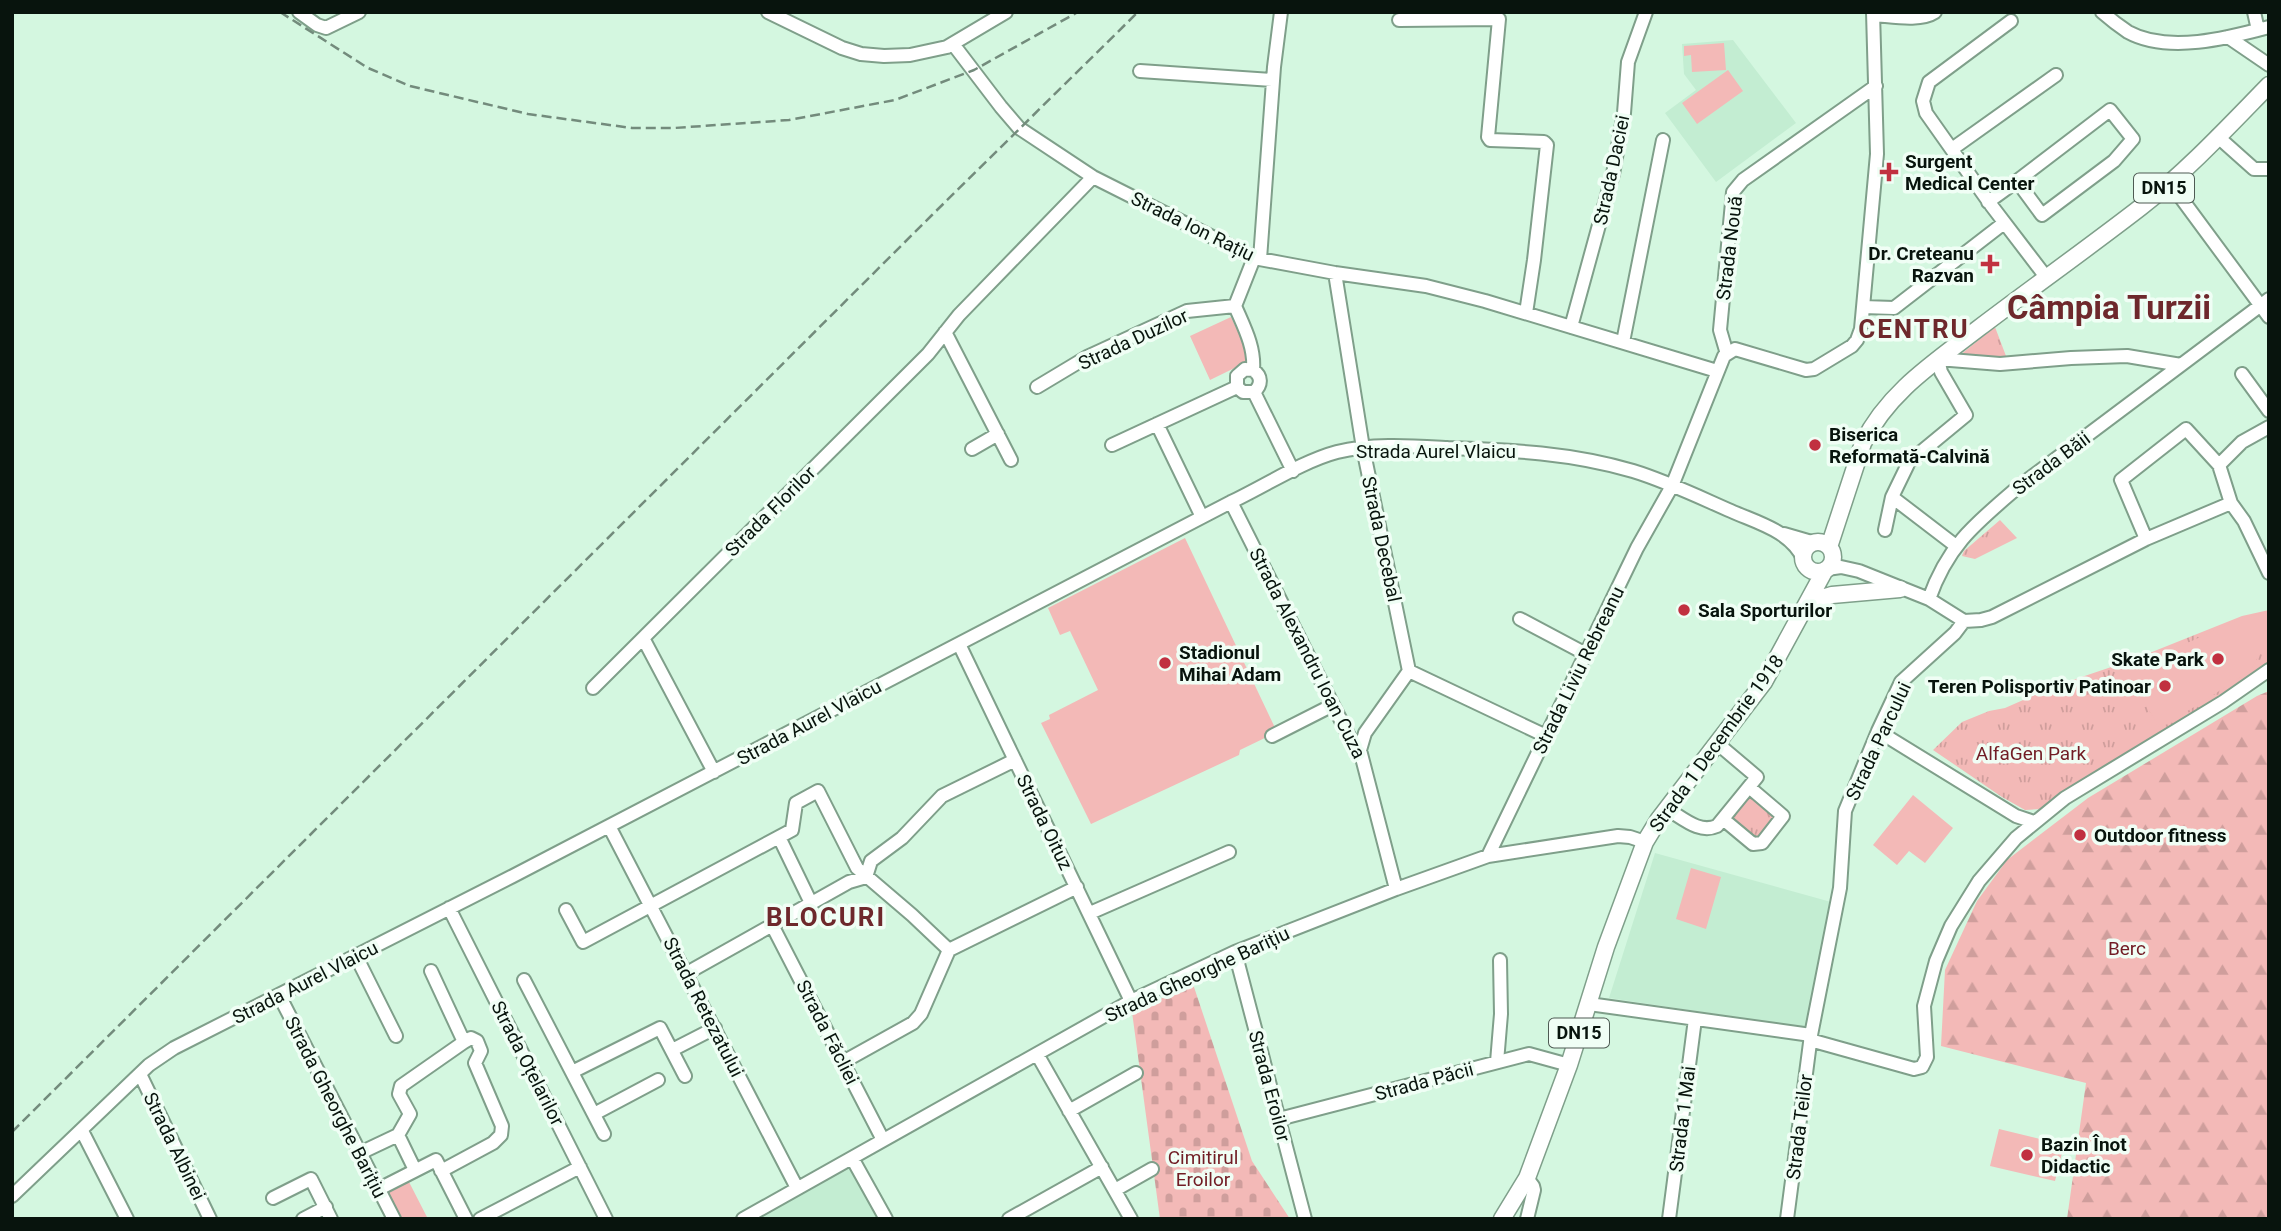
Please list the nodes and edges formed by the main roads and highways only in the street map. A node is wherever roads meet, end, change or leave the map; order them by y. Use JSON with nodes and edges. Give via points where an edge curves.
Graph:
{"nodes":[{"id":1,"x":2269,"y":85,"type":"edge"},
{"id":2,"x":1823,"y":546,"type":"junction"},
{"id":3,"x":1804,"y":561,"type":"junction"},
{"id":4,"x":1826,"y":570,"type":"junction"},
{"id":5,"x":1900,"y":589,"type":"road end"},
{"id":6,"x":1809,"y":602,"type":"junction"},
{"id":7,"x":1799,"y":621,"type":"junction"},
{"id":8,"x":1502,"y":1219,"type":"edge"}],
"edges":[{"from":1,"to":2,"type":"main road","number":"DN15","via":[[2170,183],[1938,359],[1885,407],[1863,443],[1847,497]]},
{"from":2,"to":3,"type":"main road","number":"DN15","via":[[1805,551]]},
{"from":2,"to":4,"type":"main road","number":"DN15","via":[[1832,562]]},
{"from":3,"to":4,"type":"main road","via":[[1811,570]]},
{"from":3,"to":7,"type":"main road","name":"Strada 1 Decembrie 1918","number":"DN15","via":[[1808,577]]},
{"from":4,"to":6,"type":"main road","name":"Strada 1 Decembrie 1918","number":"DN15"},
{"from":5,"to":6,"type":"main road","via":[[1832,595]]},
{"from":6,"to":7,"type":"main road","name":"Strada 1 Decembrie 1918","number":"DN15"},
{"from":7,"to":8,"type":"main road","name":"Strada 1 Decembrie 1918","number":"DN15","via":[[1764,682],[1645,842],[1527,1178]]}]}
